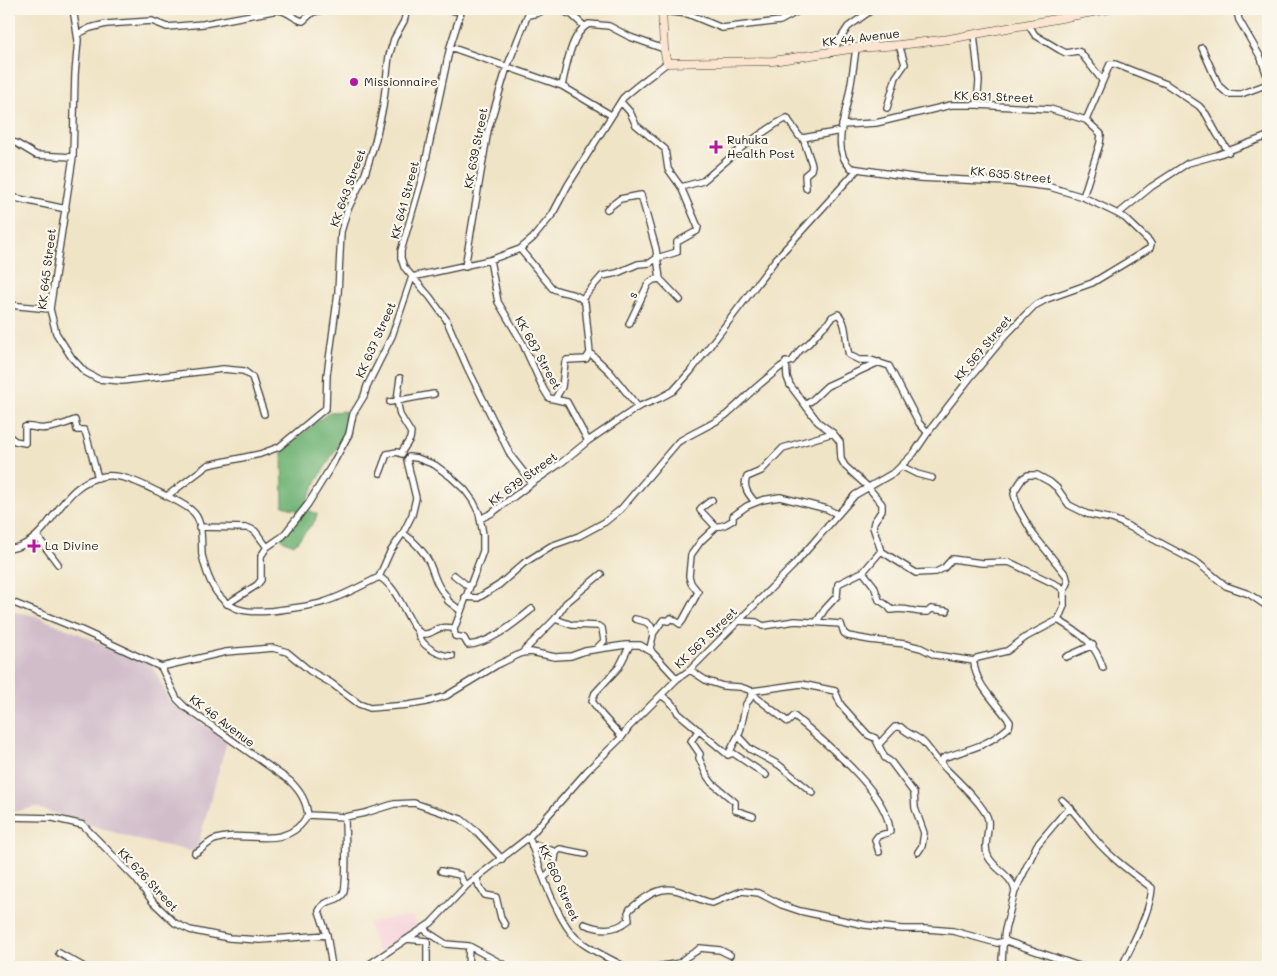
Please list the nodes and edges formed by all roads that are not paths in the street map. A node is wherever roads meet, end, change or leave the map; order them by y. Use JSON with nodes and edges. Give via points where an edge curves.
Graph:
{"nodes":[{"id":1,"x":12,"y":9,"type":"edge"},
{"id":2,"x":73,"y":9,"type":"edge"},
{"id":3,"x":326,"y":9,"type":"edge"},
{"id":4,"x":407,"y":9,"type":"edge"},
{"id":5,"x":445,"y":9,"type":"edge"},
{"id":6,"x":545,"y":9,"type":"edge"},
{"id":7,"x":559,"y":9,"type":"edge"},
{"id":8,"x":802,"y":9,"type":"edge"},
{"id":9,"x":873,"y":9,"type":"edge"},
{"id":10,"x":1109,"y":9,"type":"edge"},
{"id":11,"x":461,"y":10,"type":"edge"},
{"id":12,"x":662,"y":10,"type":"edge"},
{"id":13,"x":290,"y":11,"type":"edge"},
{"id":14,"x":9,"y":12,"type":"edge"},
{"id":15,"x":529,"y":12,"type":"edge"},
{"id":16,"x":1238,"y":12,"type":"dead end"},
{"id":17,"x":1028,"y":24,"type":"junction"},
{"id":18,"x":584,"y":26,"type":"junction"},
{"id":19,"x":78,"y":34,"type":"junction"},
{"id":20,"x":974,"y":34,"type":"junction"},
{"id":21,"x":899,"y":45,"type":"junction"},
{"id":22,"x":450,"y":47,"type":"junction"},
{"id":23,"x":856,"y":48,"type":"junction"},
{"id":24,"x":1202,"y":48,"type":"dead end"},
{"id":25,"x":664,"y":49,"type":"junction"},
{"id":26,"x":831,"y":53,"type":"junction"},
{"id":27,"x":667,"y":63,"type":"junction"},
{"id":28,"x":507,"y":67,"type":"junction"},
{"id":29,"x":1268,"y":79,"type":"edge"},
{"id":30,"x":1102,"y":80,"type":"junction"},
{"id":31,"x":1268,"y":84,"type":"edge"},
{"id":32,"x":562,"y":86,"type":"junction"},
{"id":33,"x":621,"y":102,"type":"junction"},
{"id":34,"x":977,"y":105,"type":"junction"},
{"id":35,"x":887,"y":108,"type":"dead end"},
{"id":36,"x":611,"y":115,"type":"junction"},
{"id":37,"x":1086,"y":120,"type":"junction"},
{"id":38,"x":842,"y":128,"type":"junction"},
{"id":39,"x":1268,"y":136,"type":"edge"},
{"id":40,"x":803,"y":138,"type":"junction"},
{"id":41,"x":9,"y":142,"type":"edge"},
{"id":42,"x":1229,"y":152,"type":"junction"},
{"id":43,"x":73,"y":157,"type":"junction"},
{"id":44,"x":857,"y":170,"type":"junction"},
{"id":45,"x":682,"y":187,"type":"junction"},
{"id":46,"x":806,"y":188,"type":"dead end"},
{"id":47,"x":1084,"y":197,"type":"junction"},
{"id":48,"x":9,"y":199,"type":"edge"},
{"id":49,"x":66,"y":208,"type":"junction"},
{"id":50,"x":607,"y":209,"type":"dead end"},
{"id":51,"x":1118,"y":214,"type":"junction"},
{"id":52,"x":520,"y":249,"type":"junction"},
{"id":53,"x":657,"y":258,"type":"junction"},
{"id":54,"x":490,"y":260,"type":"junction"},
{"id":55,"x":465,"y":267,"type":"junction"},
{"id":56,"x":412,"y":277,"type":"junction"},
{"id":57,"x":660,"y":279,"type":"junction"},
{"id":58,"x":582,"y":299,"type":"junction"},
{"id":59,"x":680,"y":300,"type":"dead end"},
{"id":60,"x":1040,"y":302,"type":"joint"},
{"id":61,"x":9,"y":305,"type":"edge"},
{"id":62,"x":50,"y":309,"type":"junction"},
{"id":63,"x":629,"y":324,"type":"dead end"},
{"id":64,"x":590,"y":354,"type":"junction"},
{"id":65,"x":786,"y":362,"type":"junction"},
{"id":66,"x":879,"y":362,"type":"junction"},
{"id":67,"x":400,"y":378,"type":"dead end"},
{"id":68,"x":434,"y":394,"type":"dead end"},
{"id":69,"x":555,"y":399,"type":"junction"},
{"id":70,"x":398,"y":400,"type":"junction"},
{"id":71,"x":390,"y":402,"type":"dead end"},
{"id":72,"x":806,"y":404,"type":"junction"},
{"id":73,"x":638,"y":407,"type":"junction"},
{"id":74,"x":264,"y":414,"type":"dead end"},
{"id":75,"x":833,"y":433,"type":"junction"},
{"id":76,"x":928,"y":433,"type":"junction"},
{"id":77,"x":9,"y":436,"type":"edge"},
{"id":78,"x":588,"y":441,"type":"junction"},
{"id":79,"x":401,"y":453,"type":"junction"},
{"id":80,"x":410,"y":457,"type":"junction"},
{"id":81,"x":901,"y":466,"type":"junction"},
{"id":82,"x":380,"y":473,"type":"dead end"},
{"id":83,"x":98,"y":478,"type":"junction"},
{"id":84,"x":932,"y":478,"type":"dead end"},
{"id":85,"x":532,"y":483,"type":"junction"},
{"id":86,"x":868,"y":487,"type":"junction"},
{"id":87,"x":167,"y":496,"type":"junction"},
{"id":88,"x":712,"y":500,"type":"dead end"},
{"id":89,"x":756,"y":502,"type":"junction"},
{"id":90,"x":837,"y":514,"type":"junction"},
{"id":91,"x":480,"y":519,"type":"junction"},
{"id":92,"x":715,"y":526,"type":"junction"},
{"id":93,"x":199,"y":527,"type":"junction"},
{"id":94,"x":403,"y":533,"type":"junction"},
{"id":95,"x":37,"y":536,"type":"junction"},
{"id":96,"x":267,"y":547,"type":"junction"},
{"id":97,"x":9,"y":549,"type":"edge"},
{"id":98,"x":881,"y":551,"type":"junction"},
{"id":99,"x":58,"y":564,"type":"dead end"},
{"id":100,"x":863,"y":572,"type":"junction"},
{"id":101,"x":601,"y":574,"type":"dead end"},
{"id":102,"x":454,"y":575,"type":"dead end"},
{"id":103,"x":379,"y":577,"type":"junction"},
{"id":104,"x":469,"y":587,"type":"junction"},
{"id":105,"x":1064,"y":591,"type":"junction"},
{"id":106,"x":465,"y":597,"type":"junction"},
{"id":107,"x":9,"y":601,"type":"edge"},
{"id":108,"x":227,"y":604,"type":"junction"},
{"id":109,"x":1268,"y":607,"type":"edge"},
{"id":110,"x":532,"y":609,"type":"dead end"},
{"id":111,"x":461,"y":611,"type":"junction"},
{"id":112,"x":947,"y":611,"type":"dead end"},
{"id":113,"x":555,"y":619,"type":"junction"},
{"id":114,"x":635,"y":619,"type":"dead end"},
{"id":115,"x":1058,"y":620,"type":"junction"},
{"id":116,"x":739,"y":621,"type":"junction"},
{"id":117,"x":816,"y":621,"type":"junction"},
{"id":118,"x":454,"y":628,"type":"junction"},
{"id":119,"x":418,"y":632,"type":"junction"},
{"id":120,"x":653,"y":634,"type":"junction"},
{"id":121,"x":630,"y":645,"type":"junction"},
{"id":122,"x":1093,"y":645,"type":"junction"},
{"id":123,"x":596,"y":649,"type":"junction"},
{"id":124,"x":652,"y":652,"type":"junction"},
{"id":125,"x":522,"y":654,"type":"junction"},
{"id":126,"x":452,"y":656,"type":"dead end"},
{"id":127,"x":1066,"y":657,"type":"dead end"},
{"id":128,"x":974,"y":661,"type":"junction"},
{"id":129,"x":161,"y":667,"type":"junction"},
{"id":130,"x":1103,"y":668,"type":"dead end"},
{"id":131,"x":690,"y":670,"type":"junction"},
{"id":132,"x":677,"y":679,"type":"junction"},
{"id":133,"x":752,"y":691,"type":"junction"},
{"id":134,"x":661,"y":696,"type":"junction"},
{"id":135,"x":699,"y":730,"type":"junction"},
{"id":136,"x":738,"y":736,"type":"junction"},
{"id":137,"x":622,"y":737,"type":"junction"},
{"id":138,"x":879,"y":744,"type":"junction"},
{"id":139,"x":728,"y":755,"type":"junction"},
{"id":140,"x":942,"y":765,"type":"junction"},
{"id":141,"x":766,"y":775,"type":"dead end"},
{"id":142,"x":813,"y":793,"type":"dead end"},
{"id":143,"x":1062,"y":800,"type":"dead end"},
{"id":144,"x":1071,"y":808,"type":"junction"},
{"id":145,"x":308,"y":816,"type":"junction"},
{"id":146,"x":753,"y":816,"type":"dead end"},
{"id":147,"x":9,"y":817,"type":"edge"},
{"id":148,"x":345,"y":817,"type":"junction"},
{"id":149,"x":529,"y":837,"type":"junction"},
{"id":150,"x":532,"y":848,"type":"junction"},
{"id":151,"x":556,"y":852,"type":"junction"},
{"id":152,"x":879,"y":852,"type":"dead end"},
{"id":153,"x":918,"y":852,"type":"dead end"},
{"id":154,"x":195,"y":853,"type":"dead end"},
{"id":155,"x":585,"y":854,"type":"dead end"},
{"id":156,"x":502,"y":859,"type":"junction"},
{"id":157,"x":441,"y":871,"type":"dead end"},
{"id":158,"x":544,"y":878,"type":"junction"},
{"id":159,"x":477,"y":879,"type":"junction"},
{"id":160,"x":467,"y":885,"type":"junction"},
{"id":161,"x":1015,"y":890,"type":"junction"},
{"id":162,"x":584,"y":924,"type":"dead end"},
{"id":163,"x":505,"y":925,"type":"dead end"},
{"id":164,"x":424,"y":928,"type":"junction"},
{"id":165,"x":327,"y":935,"type":"junction"},
{"id":166,"x":406,"y":939,"type":"junction"},
{"id":167,"x":1006,"y":941,"type":"junction"},
{"id":168,"x":468,"y":946,"type":"junction"},
{"id":169,"x":59,"y":953,"type":"dead end"},
{"id":170,"x":730,"y":955,"type":"dead end"},
{"id":171,"x":1002,"y":962,"type":"dead end"},
{"id":172,"x":84,"y":967,"type":"edge"},
{"id":173,"x":332,"y":967,"type":"edge"},
{"id":174,"x":364,"y":967,"type":"edge"},
{"id":175,"x":427,"y":967,"type":"edge"},
{"id":176,"x":470,"y":967,"type":"edge"},
{"id":177,"x":508,"y":967,"type":"edge"},
{"id":178,"x":625,"y":967,"type":"edge"},
{"id":179,"x":657,"y":967,"type":"edge"},
{"id":180,"x":1082,"y":967,"type":"edge"},
{"id":181,"x":1122,"y":967,"type":"edge"}],
"edges":[{"from":1,"to":14,"type":"street"},
{"from":2,"to":19,"type":"street","name":"KK 645 Street"},
{"from":3,"to":13,"type":"street","via":[[313,12],[303,21],[294,18]]},
{"from":4,"to":87,"type":"street","name":"KK 643 Street","via":[[389,56],[375,142],[341,232],[326,408],[279,447],[208,466]]},
{"from":5,"to":11,"type":"street"},
{"from":6,"to":15,"type":"street","via":[[538,13]]},
{"from":7,"to":18,"type":"street"},
{"from":8,"to":12,"type":"street","via":[[780,21],[722,28],[688,14]]},
{"from":9,"to":26,"type":"street","via":[[848,27]]},
{"from":10,"to":17,"type":"main road","name":"KK 44 Avenue"},
{"from":11,"to":22,"type":"street","name":"KK 641 Street"},
{"from":12,"to":25,"type":"main road"},
{"from":13,"to":19,"type":"street","via":[[278,10],[167,27],[152,21],[106,24]]},
{"from":15,"to":28,"type":"street","name":"KK 639 Street"},
{"from":16,"to":29,"type":"street"},
{"from":17,"to":20,"type":"main road","name":"KK 44 Avenue"},
{"from":17,"to":30,"type":"street","via":[[1035,35],[1060,50],[1080,52]]},
{"from":18,"to":25,"type":"street","via":[[608,26]]},
{"from":18,"to":32,"type":"street","via":[[575,38]]},
{"from":19,"to":43,"type":"street","name":"KK 645 Street"},
{"from":20,"to":21,"type":"main road","name":"KK 44 Avenue"},
{"from":20,"to":34,"type":"street","via":[[979,81]]},
{"from":21,"to":23,"type":"main road","name":"KK 44 Avenue"},
{"from":21,"to":35,"type":"street","via":[[905,64],[896,77]]},
{"from":22,"to":28,"type":"street"},
{"from":22,"to":56,"type":"street","name":"KK 641 Street","via":[[422,178],[401,251],[404,267]]},
{"from":23,"to":26,"type":"main road","name":"KK 44 Avenue"},
{"from":23,"to":38,"type":"street"},
{"from":24,"to":31,"type":"street","via":[[1218,86],[1228,94],[1241,94]]},
{"from":25,"to":27,"type":"main road"},
{"from":26,"to":27,"type":"main road","name":"KK 44 Avenue","via":[[773,61]]},
{"from":27,"to":33,"type":"street","via":[[634,87]]},
{"from":28,"to":32,"type":"street"},
{"from":28,"to":55,"type":"street","name":"KK 639 Street","via":[[488,130]]},
{"from":30,"to":37,"type":"street"},
{"from":30,"to":42,"type":"street","via":[[1112,63],[1166,84],[1199,106]]},
{"from":32,"to":36,"type":"street"},
{"from":33,"to":36,"type":"street"},
{"from":33,"to":45,"type":"street","via":[[636,125],[664,148],[668,169]]},
{"from":34,"to":37,"type":"street","name":"KK 631 Street","via":[[1050,109]]},
{"from":34,"to":38,"type":"street","name":"KK 631 Street","via":[[951,105]]},
{"from":36,"to":52,"type":"street","via":[[552,215]]},
{"from":37,"to":47,"type":"street","via":[[1101,134],[1101,138]]},
{"from":38,"to":40,"type":"street","name":"KK 631 Street"},
{"from":38,"to":44,"type":"street","via":[[841,150],[845,163]]},
{"from":39,"to":42,"type":"street"},
{"from":40,"to":45,"type":"street","via":[[785,118],[746,144],[703,181]]},
{"from":40,"to":46,"type":"street","via":[[812,165],[805,175]]},
{"from":41,"to":43,"type":"street","via":[[36,155]]},
{"from":42,"to":51,"type":"street","via":[[1188,163]]},
{"from":43,"to":49,"type":"street","name":"KK 645 Street"},
{"from":44,"to":47,"type":"street","name":"KK 635 Street","via":[[920,178],[1009,182],[1050,187]]},
{"from":44,"to":73,"type":"street","name":"KK 679 Street","via":[[776,259],[673,391]]},
{"from":45,"to":53,"type":"street","via":[[697,231],[677,242],[677,252]]},
{"from":47,"to":51,"type":"street","name":"KK 635 Street"},
{"from":48,"to":49,"type":"street"},
{"from":49,"to":62,"type":"street","name":"KK 645 Street"},
{"from":50,"to":53,"type":"street","via":[[620,199],[641,194]]},
{"from":51,"to":60,"type":"street","name":"KK 635 Street","via":[[1149,241],[1150,248],[1092,283]]},
{"from":52,"to":54,"type":"street"},
{"from":52,"to":58,"type":"street","via":[[552,288]]},
{"from":53,"to":57,"type":"street"},
{"from":53,"to":58,"type":"street","via":[[650,263],[602,276]]},
{"from":54,"to":55,"type":"street"},
{"from":54,"to":69,"type":"street","name":"KK 687 Street","via":[[498,302],[523,344],[543,388],[549,398]]},
{"from":55,"to":56,"type":"street"},
{"from":56,"to":85,"type":"street","name":"KK 641 Street","via":[[446,319],[466,367],[511,456]]},
{"from":56,"to":96,"type":"street","name":"KK 637 Street","via":[[392,336],[353,414],[349,434],[296,521]]},
{"from":57,"to":59,"type":"street"},
{"from":57,"to":63,"type":"street","name":"s","via":[[650,282]]},
{"from":58,"to":64,"type":"street"},
{"from":60,"to":76,"type":"street","name":"KK 567 Street","via":[[1005,336]]},
{"from":61,"to":62,"type":"street"},
{"from":62,"to":74,"type":"street","name":"KK 645 Street","via":[[56,333],[72,358],[85,372],[98,379],[122,381],[223,369],[244,371],[252,377]]},
{"from":64,"to":69,"type":"street","via":[[586,359],[565,362],[562,387]]},
{"from":64,"to":73,"type":"street","via":[[610,372]]},
{"from":65,"to":66,"type":"street","via":[[792,361],[838,314],[844,323],[849,355],[859,360]]},
{"from":65,"to":72,"type":"street","via":[[790,385]]},
{"from":65,"to":106,"type":"street","via":[[725,415],[678,442],[621,509],[605,522],[551,546],[478,598]]},
{"from":66,"to":72,"type":"street","via":[[826,386]]},
{"from":66,"to":76,"type":"street","via":[[890,366],[919,423]]},
{"from":67,"to":70,"type":"street"},
{"from":68,"to":70,"type":"street"},
{"from":69,"to":78,"type":"street","name":"KK 687 Street","via":[[567,402]]},
{"from":70,"to":71,"type":"street"},
{"from":70,"to":79,"type":"street","via":[[400,415],[411,433]]},
{"from":72,"to":75,"type":"street","via":[[818,422]]},
{"from":73,"to":78,"type":"street","name":"KK 679 Street"},
{"from":75,"to":86,"type":"street","via":[[840,442],[845,466]]},
{"from":75,"to":89,"type":"street","via":[[783,448],[761,471],[747,477],[745,488]]},
{"from":76,"to":81,"type":"street","name":"KK 567 Street"},
{"from":77,"to":83,"type":"street","via":[[25,443],[25,427],[62,425],[75,420],[78,430],[84,430],[86,434]]},
{"from":78,"to":85,"type":"street","name":"KK 679 Street"},
{"from":79,"to":80,"type":"street"},
{"from":79,"to":82,"type":"street","via":[[387,454]]},
{"from":80,"to":91,"type":"street","via":[[435,465],[451,477],[473,501]]},
{"from":80,"to":94,"type":"street","via":[[407,460],[416,498]]},
{"from":81,"to":84,"type":"street"},
{"from":81,"to":86,"type":"street","name":"KK 567 Street"},
{"from":83,"to":87,"type":"street","via":[[116,476]]},
{"from":83,"to":95,"type":"street","via":[[70,493]]},
{"from":85,"to":91,"type":"street","name":"KK 679 Street","via":[[492,514]]},
{"from":86,"to":90,"type":"street","name":"KK 567 Street","via":[[855,495]]},
{"from":86,"to":98,"type":"street","via":[[883,507],[873,527]]},
{"from":87,"to":93,"type":"street","via":[[192,511]]},
{"from":88,"to":92,"type":"street","via":[[700,510]]},
{"from":89,"to":90,"type":"street","via":[[780,497]]},
{"from":89,"to":92,"type":"street","via":[[733,516],[729,523]]},
{"from":90,"to":116,"type":"street","name":"KK 567 Street","via":[[793,566]]},
{"from":91,"to":104,"type":"street","name":"KK 679 Street","via":[[484,544]]},
{"from":92,"to":120,"type":"street","via":[[691,555],[689,576],[698,592],[684,620],[680,624],[671,618],[663,620]]},
{"from":93,"to":96,"type":"street","via":[[249,528]]},
{"from":93,"to":108,"type":"street","via":[[205,567],[216,591]]},
{"from":94,"to":103,"type":"street"},
{"from":94,"to":111,"type":"street","via":[[424,553],[448,601]]},
{"from":95,"to":97,"type":"street","via":[[24,545]]},
{"from":95,"to":99,"type":"street"},
{"from":96,"to":108,"type":"street","via":[[261,556],[261,580]]},
{"from":98,"to":100,"type":"street"},
{"from":98,"to":105,"type":"street","via":[[920,574],[940,570],[952,559],[1009,562]]},
{"from":100,"to":112,"type":"street","via":[[874,586],[879,600],[891,610]]},
{"from":100,"to":117,"type":"street","via":[[838,584],[838,596]]},
{"from":101,"to":113,"type":"street","via":[[566,603]]},
{"from":102,"to":104,"type":"street"},
{"from":103,"to":108,"type":"street","via":[[322,603],[255,613]]},
{"from":103,"to":119,"type":"street","via":[[397,593]]},
{"from":104,"to":106,"type":"street","name":"KK 679 Street"},
{"from":105,"to":109,"type":"street","via":[[1068,583],[1066,575],[1032,534],[1018,508],[1015,490],[1028,475],[1037,475],[1050,482],[1069,506],[1117,521],[1153,539],[1198,563],[1226,586],[1249,594]]},
{"from":105,"to":115,"type":"street","via":[[1064,606]]},
{"from":106,"to":111,"type":"street","name":"KK 679 Street"},
{"from":107,"to":129,"type":"street"},
{"from":110,"to":118,"type":"street","via":[[505,630],[475,645],[468,645],[464,638],[455,636]]},
{"from":111,"to":118,"type":"street","name":"KK 679 Street"},
{"from":113,"to":123,"type":"street","via":[[602,628],[604,641]]},
{"from":113,"to":125,"type":"street"},
{"from":114,"to":120,"type":"street","via":[[651,626]]},
{"from":115,"to":122,"type":"street"},
{"from":115,"to":128,"type":"street","via":[[1007,651]]},
{"from":116,"to":117,"type":"street","via":[[763,626]]},
{"from":116,"to":131,"type":"street","name":"KK 567 Street"},
{"from":117,"to":128,"type":"street","via":[[841,624],[848,636],[905,644],[935,655]]},
{"from":118,"to":119,"type":"street","via":[[442,628],[430,634]]},
{"from":119,"to":126,"type":"street","via":[[422,643],[429,649]]},
{"from":120,"to":124,"type":"street"},
{"from":121,"to":123,"type":"street"},
{"from":121,"to":124,"type":"street","via":[[640,645]]},
{"from":121,"to":137,"type":"street","via":[[619,667],[595,693],[592,701]]},
{"from":122,"to":127,"type":"street"},
{"from":122,"to":130,"type":"street"},
{"from":123,"to":125,"type":"street","via":[[571,656]]},
{"from":124,"to":132,"type":"street"},
{"from":125,"to":129,"type":"street","via":[[446,696],[408,705],[370,708],[358,704],[287,652],[273,648],[226,652]]},
{"from":128,"to":140,"type":"street","via":[[978,677],[1010,725],[984,745],[943,758]]},
{"from":129,"to":145,"type":"street","name":"KK 46 Avenue","via":[[177,700],[299,790]]},
{"from":131,"to":132,"type":"street","name":"KK 567 Street"},
{"from":131,"to":133,"type":"street","via":[[707,681]]},
{"from":132,"to":134,"type":"street","name":"KK 567 Street"},
{"from":133,"to":136,"type":"street"},
{"from":133,"to":138,"type":"street","via":[[801,684],[835,691],[841,705]]},
{"from":133,"to":152,"type":"street","via":[[788,722],[794,716],[846,760],[862,779],[890,821],[890,832],[876,840]]},
{"from":134,"to":135,"type":"street"},
{"from":134,"to":137,"type":"street","name":"KK 567 Street"},
{"from":135,"to":139,"type":"street"},
{"from":135,"to":146,"type":"street","via":[[692,741],[707,776],[736,802],[735,810]]},
{"from":136,"to":139,"type":"street"},
{"from":136,"to":142,"type":"street","via":[[750,749],[779,765]]},
{"from":137,"to":149,"type":"street","name":"KK 567 Street","via":[[586,771]]},
{"from":138,"to":140,"type":"street","via":[[896,727],[901,727],[923,742]]},
{"from":138,"to":153,"type":"street","via":[[885,758],[914,793],[915,808],[924,833]]},
{"from":139,"to":141,"type":"street","via":[[733,754]]},
{"from":140,"to":161,"type":"street","via":[[985,811],[989,821],[986,847],[989,858],[1014,884]]},
{"from":143,"to":144,"type":"street"},
{"from":144,"to":161,"type":"street","via":[[1037,845]]},
{"from":144,"to":181,"type":"street","via":[[1114,859],[1152,888],[1142,923]]},
{"from":145,"to":148,"type":"street"},
{"from":145,"to":154,"type":"street","via":[[302,826],[284,835],[214,840]]},
{"from":147,"to":165,"type":"street","name":"KK 626 Street","via":[[53,818],[83,825],[175,923],[190,930],[260,940]]},
{"from":148,"to":156,"type":"street","via":[[394,804],[414,803],[461,819]]},
{"from":148,"to":165,"type":"street","via":[[344,894],[321,906],[319,911]]},
{"from":149,"to":150,"type":"street","name":"KK 660 Street"},
{"from":149,"to":156,"type":"street","name":"KK 567 Street"},
{"from":150,"to":151,"type":"street","via":[[537,845]]},
{"from":150,"to":158,"type":"street","name":"KK 660 Street"},
{"from":151,"to":155,"type":"street","via":[[560,849]]},
{"from":151,"to":158,"type":"street","via":[[552,870]]},
{"from":156,"to":159,"type":"street","name":"KK 567 Street"},
{"from":157,"to":160,"type":"street","via":[[460,875]]},
{"from":158,"to":178,"type":"street","name":"KK 660 Street","via":[[573,935]]},
{"from":159,"to":160,"type":"street","name":"KK 567 Street"},
{"from":159,"to":163,"type":"street","via":[[485,895],[496,897]]},
{"from":160,"to":164,"type":"street","name":"KK 567 Street"},
{"from":161,"to":167,"type":"street","via":[[1005,930]]},
{"from":162,"to":167,"type":"street","via":[[603,930],[624,924],[630,909],[662,889],[672,889],[712,903],[742,891],[759,893],[800,911],[865,925],[953,931],[997,943]]},
{"from":164,"to":166,"type":"street","name":"KK 567 Street"},
{"from":164,"to":168,"type":"street","via":[[446,944]]},
{"from":165,"to":173,"type":"street"},
{"from":166,"to":174,"type":"street","name":"KK 567 Street"},
{"from":166,"to":175,"type":"street","via":[[427,941]]},
{"from":167,"to":171,"type":"street"},
{"from":167,"to":180,"type":"street"},
{"from":168,"to":176,"type":"street"},
{"from":168,"to":177,"type":"street"},
{"from":169,"to":172,"type":"street"},
{"from":170,"to":179,"type":"street","via":[[720,950],[700,948],[696,953],[685,956],[680,963]]}]}
